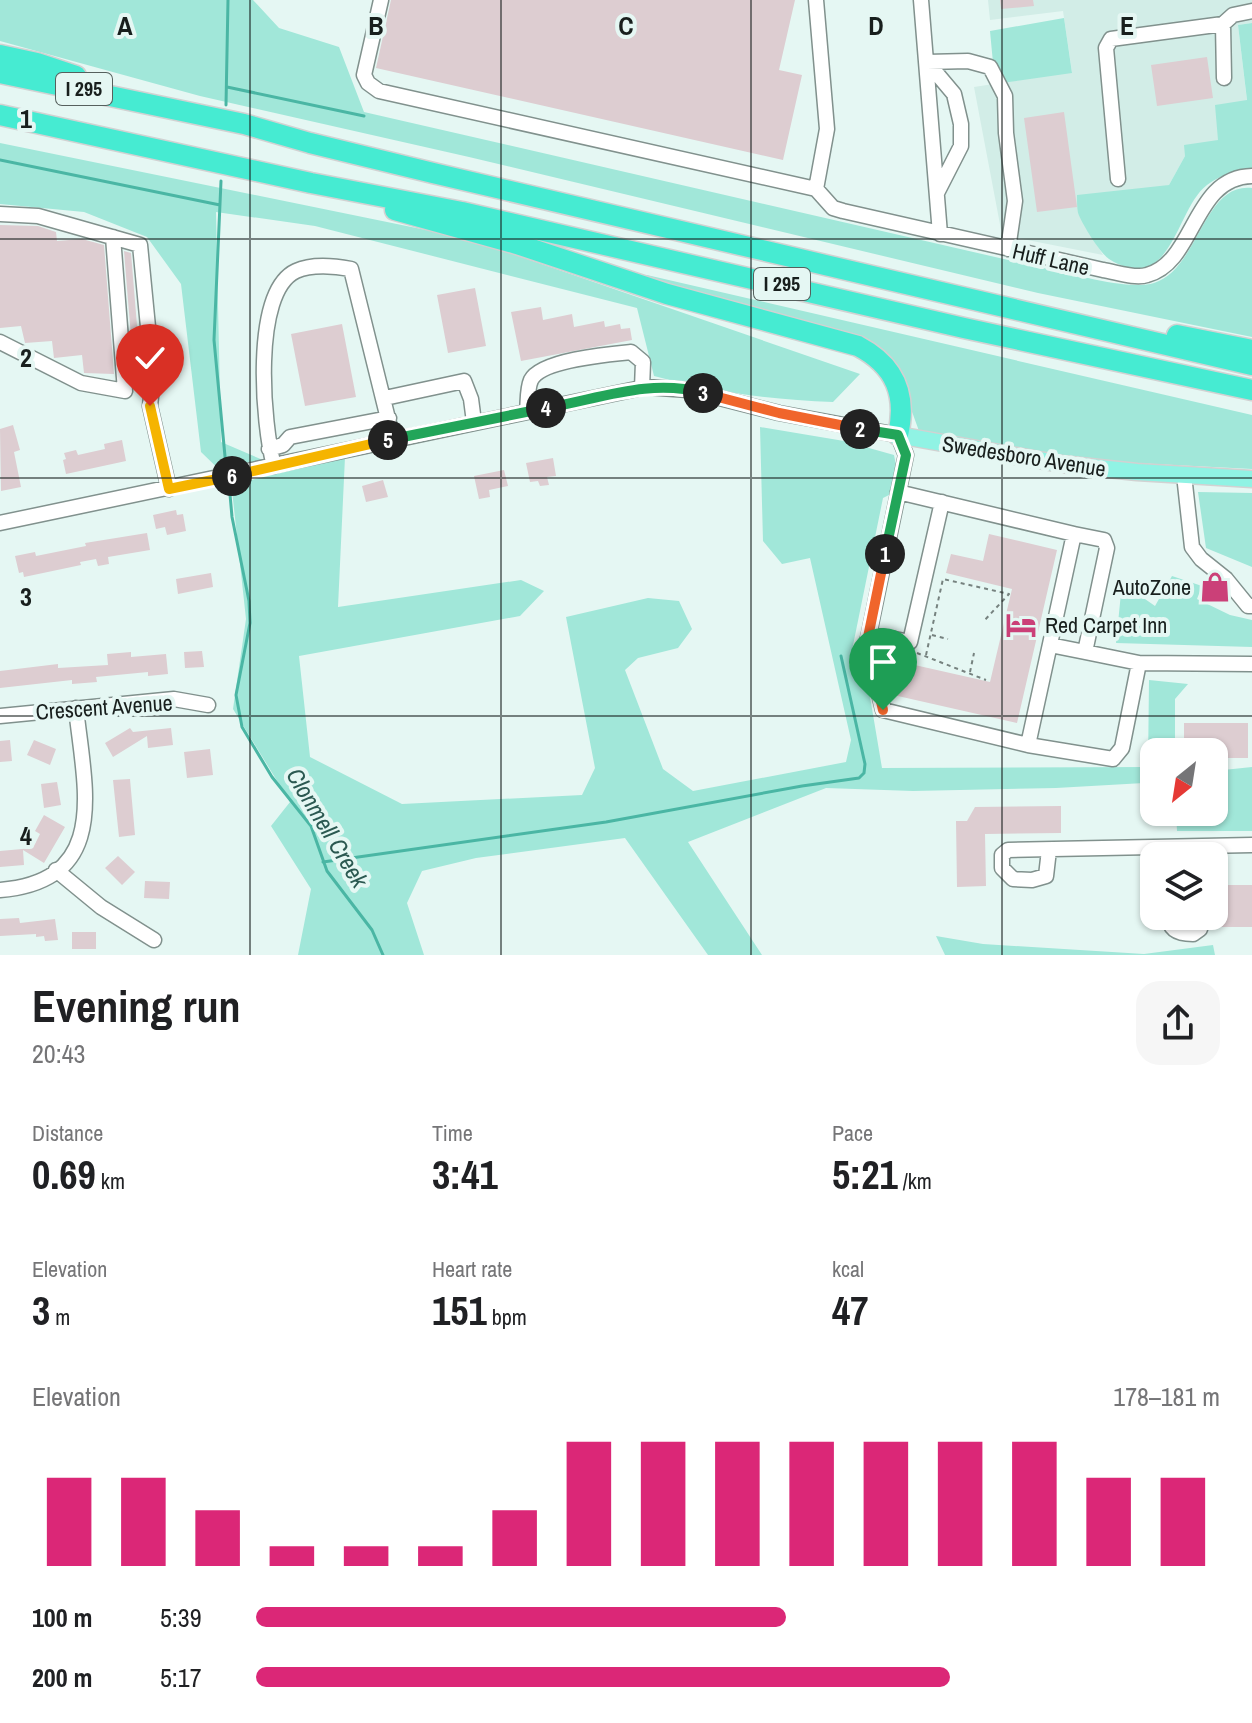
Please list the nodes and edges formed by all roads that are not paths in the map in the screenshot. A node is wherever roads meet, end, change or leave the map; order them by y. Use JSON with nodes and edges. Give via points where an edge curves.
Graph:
{"nodes":[{"id":1,"x":381,"y":0,"type":"edge"},
{"id":2,"x":816,"y":0,"type":"edge"},
{"id":3,"x":921,"y":0,"type":"edge"},
{"id":4,"x":1252,"y":11,"type":"edge"},
{"id":5,"x":1223,"y":24,"type":"junction"},
{"id":6,"x":0,"y":55,"type":"edge"},
{"id":7,"x":927,"y":62,"type":"junction"},
{"id":8,"x":0,"y":73,"type":"edge"},
{"id":9,"x":1224,"y":78,"type":"dead end"},
{"id":10,"x":167,"y":107,"type":"junction"},
{"id":11,"x":0,"y":115,"type":"edge"},
{"id":12,"x":1252,"y":176,"type":"edge"},
{"id":13,"x":1118,"y":179,"type":"dead end"},
{"id":14,"x":311,"y":183,"type":"junction"},
{"id":15,"x":816,"y":189,"type":"junction"},
{"id":16,"x":937,"y":193,"type":"junction"},
{"id":17,"x":0,"y":214,"type":"edge"},
{"id":18,"x":940,"y":234,"type":"junction"},
{"id":19,"x":113,"y":237,"type":"junction"},
{"id":20,"x":1008,"y":249,"type":"junction"},
{"id":21,"x":962,"y":298,"type":"junction"},
{"id":22,"x":0,"y":342,"type":"edge"},
{"id":23,"x":1252,"y":350,"type":"edge"},
{"id":24,"x":1252,"y":365,"type":"edge"},
{"id":25,"x":642,"y":388,"type":"junction"},
{"id":26,"x":1252,"y":390,"type":"edge"},
{"id":27,"x":385,"y":398,"type":"junction"},
{"id":28,"x":527,"y":412,"type":"junction"},
{"id":29,"x":389,"y":418,"type":"junction"},
{"id":30,"x":474,"y":422,"type":"junction"},
{"id":31,"x":898,"y":435,"type":"junction"},
{"id":32,"x":393,"y":439,"type":"junction"},
{"id":33,"x":269,"y":449,"type":"junction"},
{"id":34,"x":274,"y":466,"type":"junction"},
{"id":35,"x":1184,"y":475,"type":"junction"},
{"id":36,"x":1252,"y":479,"type":"edge"},
{"id":37,"x":169,"y":489,"type":"junction"},
{"id":38,"x":898,"y":492,"type":"junction"},
{"id":39,"x":942,"y":502,"type":"junction"},
{"id":40,"x":0,"y":523,"type":"edge"},
{"id":41,"x":1074,"y":534,"type":"junction"},
{"id":42,"x":1252,"y":606,"type":"edge"},
{"id":43,"x":869,"y":634,"type":"junction"},
{"id":44,"x":1050,"y":645,"type":"junction"},
{"id":45,"x":1085,"y":652,"type":"junction"},
{"id":46,"x":1139,"y":663,"type":"junction"},
{"id":47,"x":1252,"y":664,"type":"edge"},
{"id":48,"x":208,"y":705,"type":"dead end"},
{"id":49,"x":76,"y":708,"type":"junction"},
{"id":50,"x":0,"y":716,"type":"edge"},
{"id":51,"x":1028,"y":745,"type":"junction"},
{"id":52,"x":1252,"y":845,"type":"edge"},
{"id":53,"x":1228,"y":847,"type":"edge"},
{"id":54,"x":1049,"y":850,"type":"dead end"},
{"id":55,"x":1140,"y":852,"type":"edge"},
{"id":56,"x":56,"y":870,"type":"junction"},
{"id":57,"x":0,"y":890,"type":"edge"},
{"id":58,"x":1175,"y":930,"type":"edge"},
{"id":59,"x":1199,"y":930,"type":"edge"},
{"id":60,"x":154,"y":940,"type":"dead end"}],
"edges":[{"from":1,"to":15,"type":"street","via":[[364,75],[379,91]]},
{"from":2,"to":15,"type":"street","via":[[827,129]]},
{"from":3,"to":7,"type":"street"},
{"from":4,"to":5,"type":"street","via":[[1233,15]]},
{"from":5,"to":9,"type":"street"},
{"from":5,"to":13,"type":"street","via":[[1111,39],[1106,48]]},
{"from":6,"to":10,"type":"highway"},
{"from":7,"to":16,"type":"street"},
{"from":7,"to":16,"type":"street","via":[[954,94],[961,124],[961,146]]},
{"from":7,"to":20,"type":"street","via":[[968,61],[990,67],[1005,96],[1015,201]]},
{"from":8,"to":10,"type":"highway","number":"I 295"},
{"from":10,"to":21,"type":"highway","number":"I 295"},
{"from":11,"to":14,"type":"highway","number":"I 295"},
{"from":12,"to":20,"type":"street","name":"Huff Lane","via":[[1219,188],[1163,268],[1144,276]]},
{"from":14,"to":26,"type":"highway","number":"I 295"},
{"from":14,"to":31,"type":"highway","via":[[667,294],[858,346],[893,379],[902,401]]},
{"from":15,"to":18,"type":"street","name":"Huff Lane","via":[[833,208]]},
{"from":16,"to":18,"type":"street"},
{"from":17,"to":19,"type":"street","via":[[38,216]]},
{"from":18,"to":20,"type":"street","name":"Huff Lane"},
{"from":19,"to":22,"type":"street","via":[[125,391],[81,383]]},
{"from":19,"to":37,"type":"street","via":[[140,245],[153,378],[150,406]]},
{"from":21,"to":23,"type":"highway"},
{"from":21,"to":24,"type":"highway","number":"I 295"},
{"from":25,"to":28,"type":"street","name":"Swedesboro Avenue"},
{"from":25,"to":28,"type":"street","via":[[643,362],[631,352],[599,354],[539,371],[531,381]]},
{"from":25,"to":31,"type":"street","name":"Swedesboro Avenue","via":[[688,390]]},
{"from":27,"to":29,"type":"street"},
{"from":27,"to":30,"type":"street","via":[[464,381]]},
{"from":27,"to":33,"type":"street","via":[[351,269],[296,271],[282,282],[264,331]]},
{"from":28,"to":30,"type":"street","name":"Swedesboro Avenue"},
{"from":29,"to":32,"type":"street"},
{"from":29,"to":33,"type":"street","via":[[290,437]]},
{"from":30,"to":32,"type":"street","name":"Swedesboro Avenue"},
{"from":31,"to":35,"type":"main road","name":"Swedesboro Avenue","via":[[1061,464]]},
{"from":31,"to":38,"type":"street","via":[[906,455]]},
{"from":32,"to":34,"type":"street","name":"Swedesboro Avenue"},
{"from":33,"to":34,"type":"street"},
{"from":34,"to":37,"type":"street","name":"Swedesboro Avenue"},
{"from":35,"to":36,"type":"main road","name":"Swedesboro Avenue"},
{"from":35,"to":42,"type":"street","via":[[1192,547]]},
{"from":37,"to":40,"type":"street","name":"Swedesboro Avenue"},
{"from":38,"to":39,"type":"street"},
{"from":38,"to":43,"type":"street"},
{"from":39,"to":41,"type":"street"},
{"from":39,"to":43,"type":"street","via":[[910,642]]},
{"from":41,"to":44,"type":"street"},
{"from":41,"to":45,"type":"street","via":[[1104,540],[1107,548]]},
{"from":43,"to":51,"type":"street","via":[[883,710]]},
{"from":44,"to":45,"type":"street"},
{"from":44,"to":51,"type":"street"},
{"from":45,"to":46,"type":"street"},
{"from":46,"to":47,"type":"street"},
{"from":46,"to":51,"type":"street","via":[[1122,748],[1113,759]]},
{"from":48,"to":49,"type":"street","name":"Crescent Avenue","via":[[174,699]]},
{"from":49,"to":50,"type":"street","name":"Crescent Avenue"},
{"from":49,"to":56,"type":"street","via":[[86,822],[75,851]]},
{"from":52,"to":53,"type":"street"},
{"from":54,"to":55,"type":"street"},
{"from":56,"to":57,"type":"street","via":[[25,887]]},
{"from":56,"to":60,"type":"street"},
{"from":58,"to":59,"type":"street"}]}
